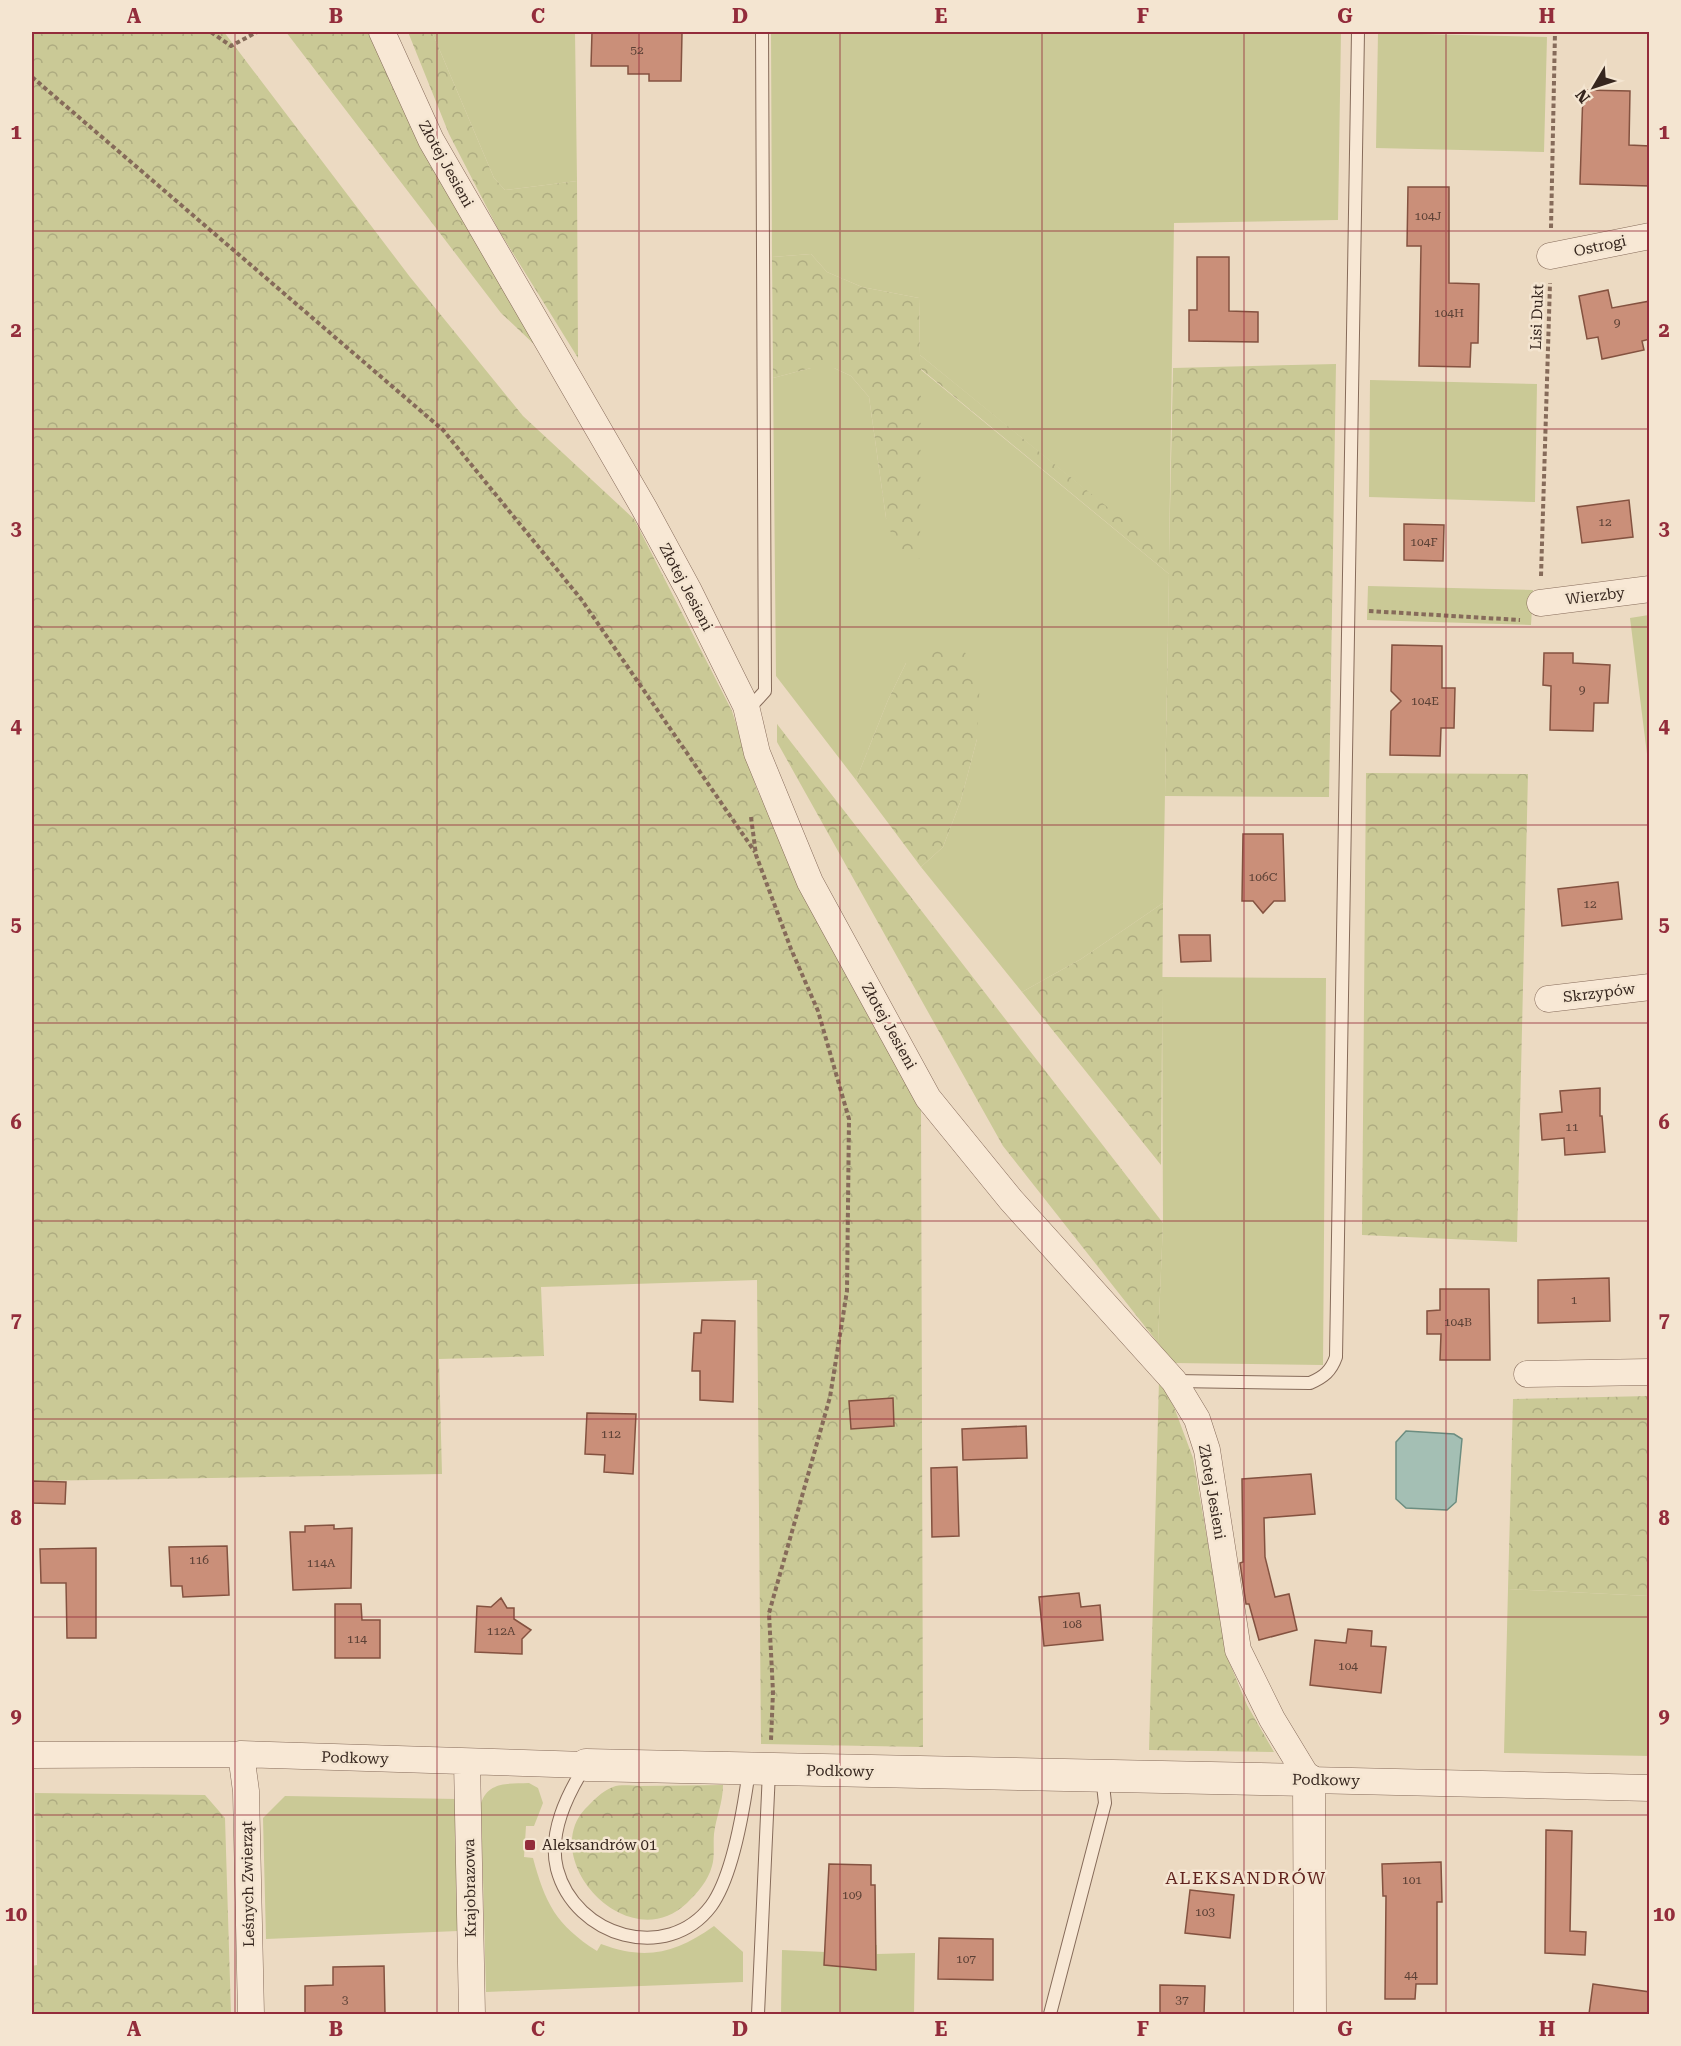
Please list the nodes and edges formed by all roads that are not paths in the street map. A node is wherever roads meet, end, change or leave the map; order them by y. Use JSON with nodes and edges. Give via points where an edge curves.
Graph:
{"nodes":[{"id":1,"x":382,"y":32,"type":"edge"},
{"id":2,"x":762,"y":32,"type":"edge"},
{"id":3,"x":1358,"y":32,"type":"edge"},
{"id":4,"x":1650,"y":236,"type":"edge"},
{"id":5,"x":1550,"y":256,"type":"road end"},
{"id":6,"x":1650,"y":589,"type":"edge"},
{"id":7,"x":1540,"y":603,"type":"road end"},
{"id":8,"x":746,"y":706,"type":"junction"},
{"id":9,"x":1650,"y":987,"type":"edge"},
{"id":10,"x":1548,"y":999,"type":"dead end"},
{"id":11,"x":1650,"y":1372,"type":"edge"},
{"id":12,"x":1527,"y":1374,"type":"dead end"},
{"id":13,"x":1174,"y":1381,"type":"junction"},
{"id":14,"x":241,"y":1754,"type":"junction"},
{"id":15,"x":32,"y":1755,"type":"edge"},
{"id":16,"x":467,"y":1762,"type":"junction"},
{"id":17,"x":586,"y":1765,"type":"junction"},
{"id":18,"x":759,"y":1770,"type":"junction"},
{"id":19,"x":1101,"y":1775,"type":"junction"},
{"id":20,"x":1309,"y":1780,"type":"junction"},
{"id":21,"x":1650,"y":1788,"type":"edge"},
{"id":22,"x":251,"y":2014,"type":"edge"},
{"id":23,"x":472,"y":2014,"type":"edge"},
{"id":24,"x":758,"y":2014,"type":"edge"},
{"id":25,"x":1050,"y":2014,"type":"edge"},
{"id":26,"x":1310,"y":2014,"type":"edge"}],
"edges":[{"from":1,"to":8,"type":"street","name":"Złotej Jesieni","via":[[431,140],[644,508]]},
{"from":2,"to":8,"type":"lane","via":[[765,691]]},
{"from":3,"to":13,"type":"lane","via":[[1336,1357],[1332,1368],[1310,1383]]},
{"from":4,"to":5,"type":"street","name":"Ostrogi"},
{"from":6,"to":7,"type":"street","name":"Wierzby"},
{"from":8,"to":13,"type":"street","name":"Złotej Jesieni","via":[[757,753],[810,882],[928,1098],[1011,1200]]},
{"from":9,"to":10,"type":"street","name":"Skrzypów"},
{"from":11,"to":12,"type":"street"},
{"from":13,"to":20,"type":"street","name":"Złotej Jesieni","via":[[1197,1419],[1207,1450],[1238,1650],[1272,1719]]},
{"from":14,"to":15,"type":"street","name":"Podkowy"},
{"from":14,"to":16,"type":"street","name":"Podkowy"},
{"from":14,"to":22,"type":"street","name":"Leśnych Zwierząt","via":[[246,1791]]},
{"from":16,"to":17,"type":"street","name":"Podkowy"},
{"from":16,"to":23,"type":"street","name":"Krajobrazowa"},
{"from":17,"to":18,"type":"street","name":"Podkowy"},
{"from":17,"to":18,"type":"lane","via":[[571,1790],[557,1828],[557,1869],[575,1905],[591,1920],[629,1938],[653,1939],[679,1933],[698,1921],[712,1904],[730,1863]]},
{"from":18,"to":19,"type":"street","name":"Podkowy"},
{"from":18,"to":24,"type":"lane"},
{"from":19,"to":20,"type":"street","name":"Podkowy"},
{"from":19,"to":25,"type":"lane","via":[[1105,1803]]},
{"from":20,"to":21,"type":"street","name":"Podkowy"},
{"from":20,"to":26,"type":"street"}]}
